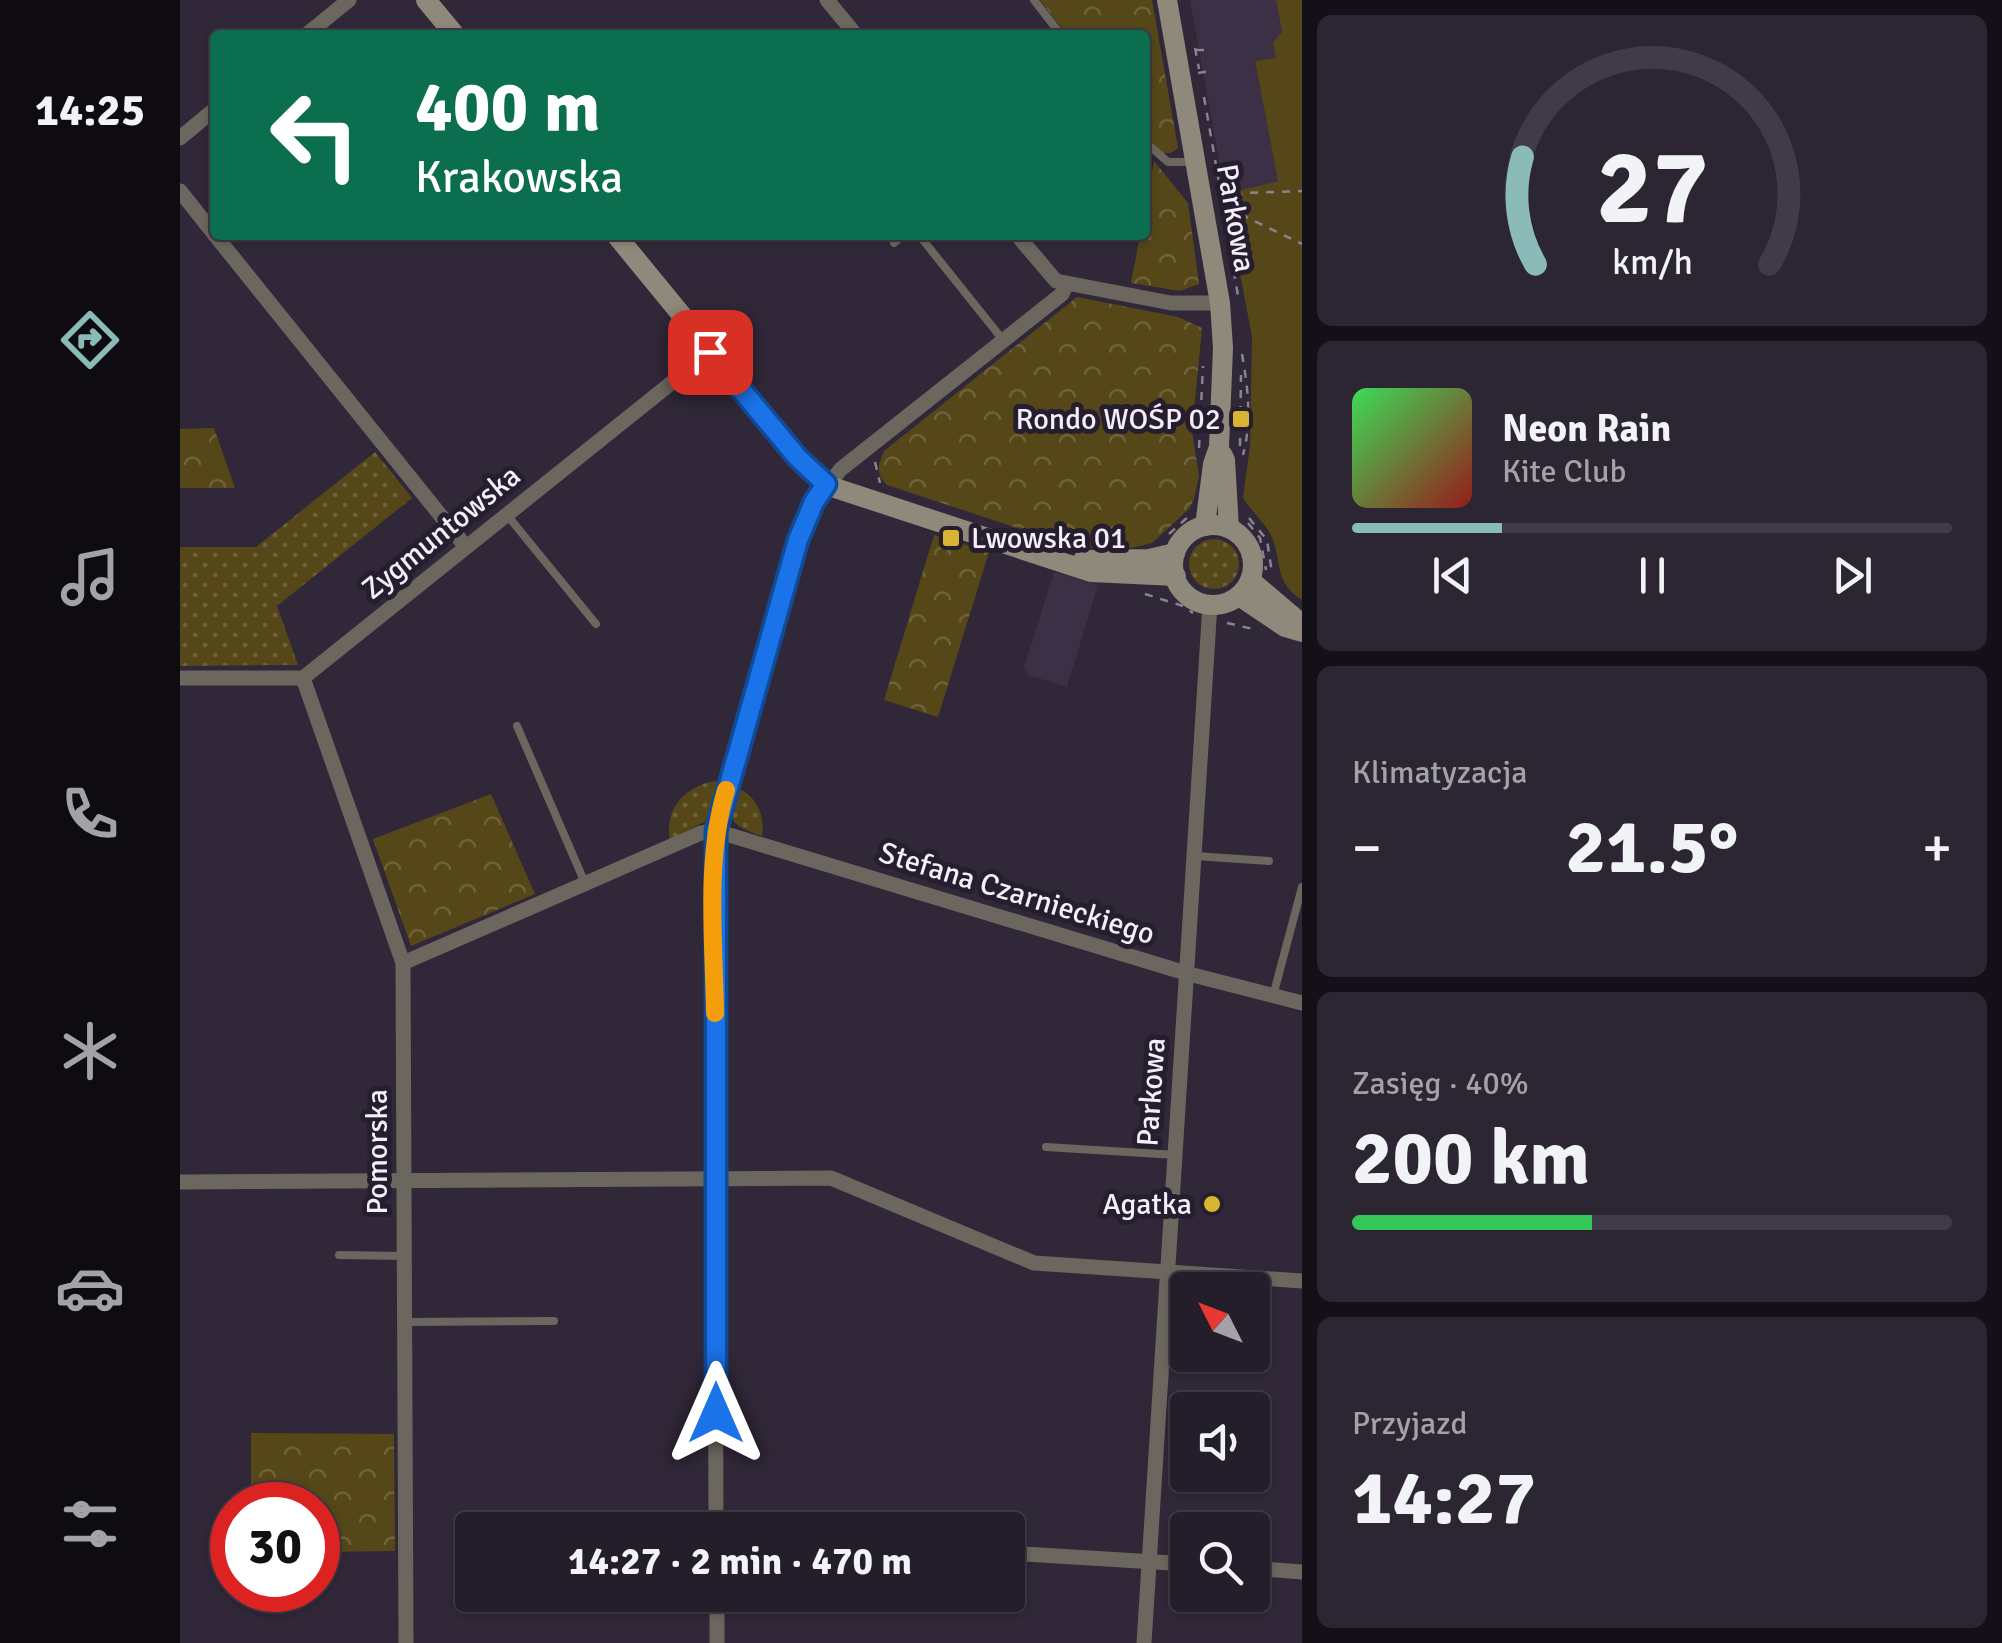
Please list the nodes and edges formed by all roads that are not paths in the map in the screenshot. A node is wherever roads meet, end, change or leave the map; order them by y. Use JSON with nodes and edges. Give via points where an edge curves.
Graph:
{"nodes":[{"id":1,"x":349,"y":0,"type":"edge"},
{"id":2,"x":426,"y":0,"type":"edge"},
{"id":3,"x":827,"y":0,"type":"edge"},
{"id":4,"x":1034,"y":0,"type":"edge"},
{"id":5,"x":1167,"y":0,"type":"edge"},
{"id":6,"x":312,"y":30,"type":"edge"},
{"id":7,"x":451,"y":30,"type":"edge"},
{"id":8,"x":852,"y":30,"type":"edge"},
{"id":9,"x":1058,"y":30,"type":"edge"},
{"id":10,"x":210,"y":113,"type":"edge"},
{"id":11,"x":180,"y":138,"type":"edge"},
{"id":12,"x":1150,"y":146,"type":"edge"},
{"id":13,"x":1196,"y":162,"type":"junction"},
{"id":14,"x":180,"y":191,"type":"edge"},
{"id":15,"x":210,"y":229,"type":"edge"},
{"id":16,"x":219,"y":240,"type":"edge"},
{"id":17,"x":620,"y":240,"type":"edge"},
{"id":18,"x":898,"y":240,"type":"edge"},
{"id":19,"x":923,"y":240,"type":"edge"},
{"id":20,"x":1021,"y":240,"type":"edge"},
{"id":21,"x":894,"y":244,"type":"dead end"},
{"id":22,"x":1067,"y":284,"type":"junction"},
{"id":23,"x":1220,"y":303,"type":"junction"},
{"id":24,"x":1003,"y":340,"type":"junction"},
{"id":25,"x":710,"y":352,"type":"junction"},
{"id":26,"x":1219,"y":448,"type":"junction"},
{"id":27,"x":826,"y":484,"type":"junction"},
{"id":28,"x":506,"y":514,"type":"junction"},
{"id":29,"x":1199,"y":519,"type":"junction"},
{"id":30,"x":1229,"y":528,"type":"junction"},
{"id":31,"x":466,"y":547,"type":"junction"},
{"id":32,"x":1169,"y":548,"type":"junction"},
{"id":33,"x":1062,"y":560,"type":"junction"},
{"id":34,"x":1176,"y":576,"type":"junction"},
{"id":35,"x":1244,"y":588,"type":"junction"},
{"id":36,"x":1210,"y":604,"type":"junction"},
{"id":37,"x":596,"y":624,"type":"dead end"},
{"id":38,"x":1302,"y":624,"type":"edge"},
{"id":39,"x":1302,"y":632,"type":"edge"},
{"id":40,"x":180,"y":678,"type":"edge"},
{"id":41,"x":303,"y":678,"type":"junction"},
{"id":42,"x":517,"y":726,"type":"dead end"},
{"id":43,"x":716,"y":831,"type":"junction"},
{"id":44,"x":1196,"y":856,"type":"junction"},
{"id":45,"x":1268,"y":862,"type":"dead end"},
{"id":46,"x":586,"y":883,"type":"junction"},
{"id":47,"x":1302,"y":888,"type":"edge"},
{"id":48,"x":403,"y":963,"type":"junction"},
{"id":49,"x":1189,"y":974,"type":"junction"},
{"id":50,"x":1273,"y":996,"type":"junction"},
{"id":51,"x":1302,"y":1003,"type":"edge"},
{"id":52,"x":1046,"y":1147,"type":"dead end"},
{"id":53,"x":1176,"y":1156,"type":"junction"},
{"id":54,"x":715,"y":1178,"type":"junction"},
{"id":55,"x":180,"y":1182,"type":"edge"},
{"id":56,"x":405,"y":1182,"type":"junction"},
{"id":57,"x":339,"y":1255,"type":"dead end"},
{"id":58,"x":405,"y":1256,"type":"junction"},
{"id":59,"x":1168,"y":1273,"type":"junction"},
{"id":60,"x":1302,"y":1281,"type":"edge"},
{"id":61,"x":554,"y":1321,"type":"dead end"},
{"id":62,"x":406,"y":1322,"type":"junction"},
{"id":63,"x":716,"y":1512,"type":"edge"},
{"id":64,"x":1025,"y":1554,"type":"edge"},
{"id":65,"x":1149,"y":1561,"type":"junction"},
{"id":66,"x":1170,"y":1563,"type":"edge"},
{"id":67,"x":1270,"y":1569,"type":"edge"},
{"id":68,"x":1302,"y":1572,"type":"edge"},
{"id":69,"x":717,"y":1612,"type":"edge"},
{"id":70,"x":406,"y":1643,"type":"edge"},
{"id":71,"x":717,"y":1643,"type":"edge"},
{"id":72,"x":1144,"y":1643,"type":"edge"}],
"edges":[{"from":1,"to":6,"type":"street"},
{"from":2,"to":7,"type":"street"},
{"from":3,"to":8,"type":"street"},
{"from":4,"to":9,"type":"lane"},
{"from":5,"to":13,"type":"street","name":"Parkowa"},
{"from":10,"to":11,"type":"street"},
{"from":12,"to":13,"type":"lane","via":[[1168,162]]},
{"from":13,"to":23,"type":"street","name":"Parkowa"},
{"from":14,"to":15,"type":"street"},
{"from":16,"to":31,"type":"street"},
{"from":17,"to":25,"type":"street"},
{"from":18,"to":21,"type":"lane"},
{"from":19,"to":24,"type":"lane"},
{"from":20,"to":22,"type":"street","via":[[1052,279]]},
{"from":22,"to":23,"type":"street"},
{"from":22,"to":24,"type":"street"},
{"from":23,"to":26,"type":"street","name":"Parkowa"},
{"from":24,"to":27,"type":"street"},
{"from":25,"to":27,"type":"street"},
{"from":25,"to":28,"type":"street","name":"Zygmuntowska"},
{"from":26,"to":29,"type":"street","name":"Parkowa"},
{"from":26,"to":30,"type":"street","name":"Parkowa"},
{"from":27,"to":33,"type":"street"},
{"from":27,"to":43,"type":"street","via":[[798,540]]},
{"from":28,"to":31,"type":"street","name":"Zygmuntowska"},
{"from":28,"to":37,"type":"lane"},
{"from":29,"to":30,"type":"street"},
{"from":29,"to":32,"type":"street"},
{"from":30,"to":35,"type":"street","via":[[1252,554]]},
{"from":31,"to":41,"type":"street","name":"Zygmuntowska"},
{"from":32,"to":33,"type":"street","via":[[1148,560]]},
{"from":32,"to":34,"type":"street"},
{"from":33,"to":34,"type":"street","via":[[1091,572]]},
{"from":34,"to":36,"type":"street","via":[[1182,590]]},
{"from":35,"to":36,"type":"street","via":[[1224,604]]},
{"from":35,"to":38,"type":"street"},
{"from":35,"to":39,"type":"street","via":[[1284,626]]},
{"from":36,"to":44,"type":"street","name":"Parkowa"},
{"from":40,"to":41,"type":"street"},
{"from":41,"to":48,"type":"street","name":"Pomorska"},
{"from":42,"to":46,"type":"lane"},
{"from":43,"to":46,"type":"street"},
{"from":43,"to":49,"type":"street","name":"Stefana Czarnieckiego"},
{"from":43,"to":54,"type":"street"},
{"from":44,"to":45,"type":"lane"},
{"from":44,"to":49,"type":"street","name":"Parkowa"},
{"from":46,"to":48,"type":"street"},
{"from":47,"to":50,"type":"lane"},
{"from":48,"to":56,"type":"street","name":"Pomorska"},
{"from":49,"to":50,"type":"street","name":"Stefana Czarnieckiego"},
{"from":49,"to":53,"type":"street","name":"Parkowa"},
{"from":50,"to":51,"type":"street","name":"Stefana Czarnieckiego"},
{"from":52,"to":53,"type":"lane"},
{"from":53,"to":59,"type":"street","name":"Parkowa"},
{"from":54,"to":56,"type":"street"},
{"from":54,"to":59,"type":"street","via":[[830,1178],[1034,1264]]},
{"from":54,"to":63,"type":"street"},
{"from":55,"to":56,"type":"street"},
{"from":56,"to":58,"type":"street","name":"Pomorska"},
{"from":57,"to":58,"type":"lane"},
{"from":58,"to":62,"type":"street","name":"Pomorska"},
{"from":59,"to":60,"type":"street"},
{"from":59,"to":65,"type":"street","name":"Parkowa"},
{"from":61,"to":62,"type":"lane"},
{"from":62,"to":70,"type":"street","name":"Pomorska"},
{"from":64,"to":65,"type":"street"},
{"from":65,"to":66,"type":"street"},
{"from":65,"to":72,"type":"street","name":"Parkowa"},
{"from":67,"to":68,"type":"street"},
{"from":69,"to":71,"type":"street"}]}
